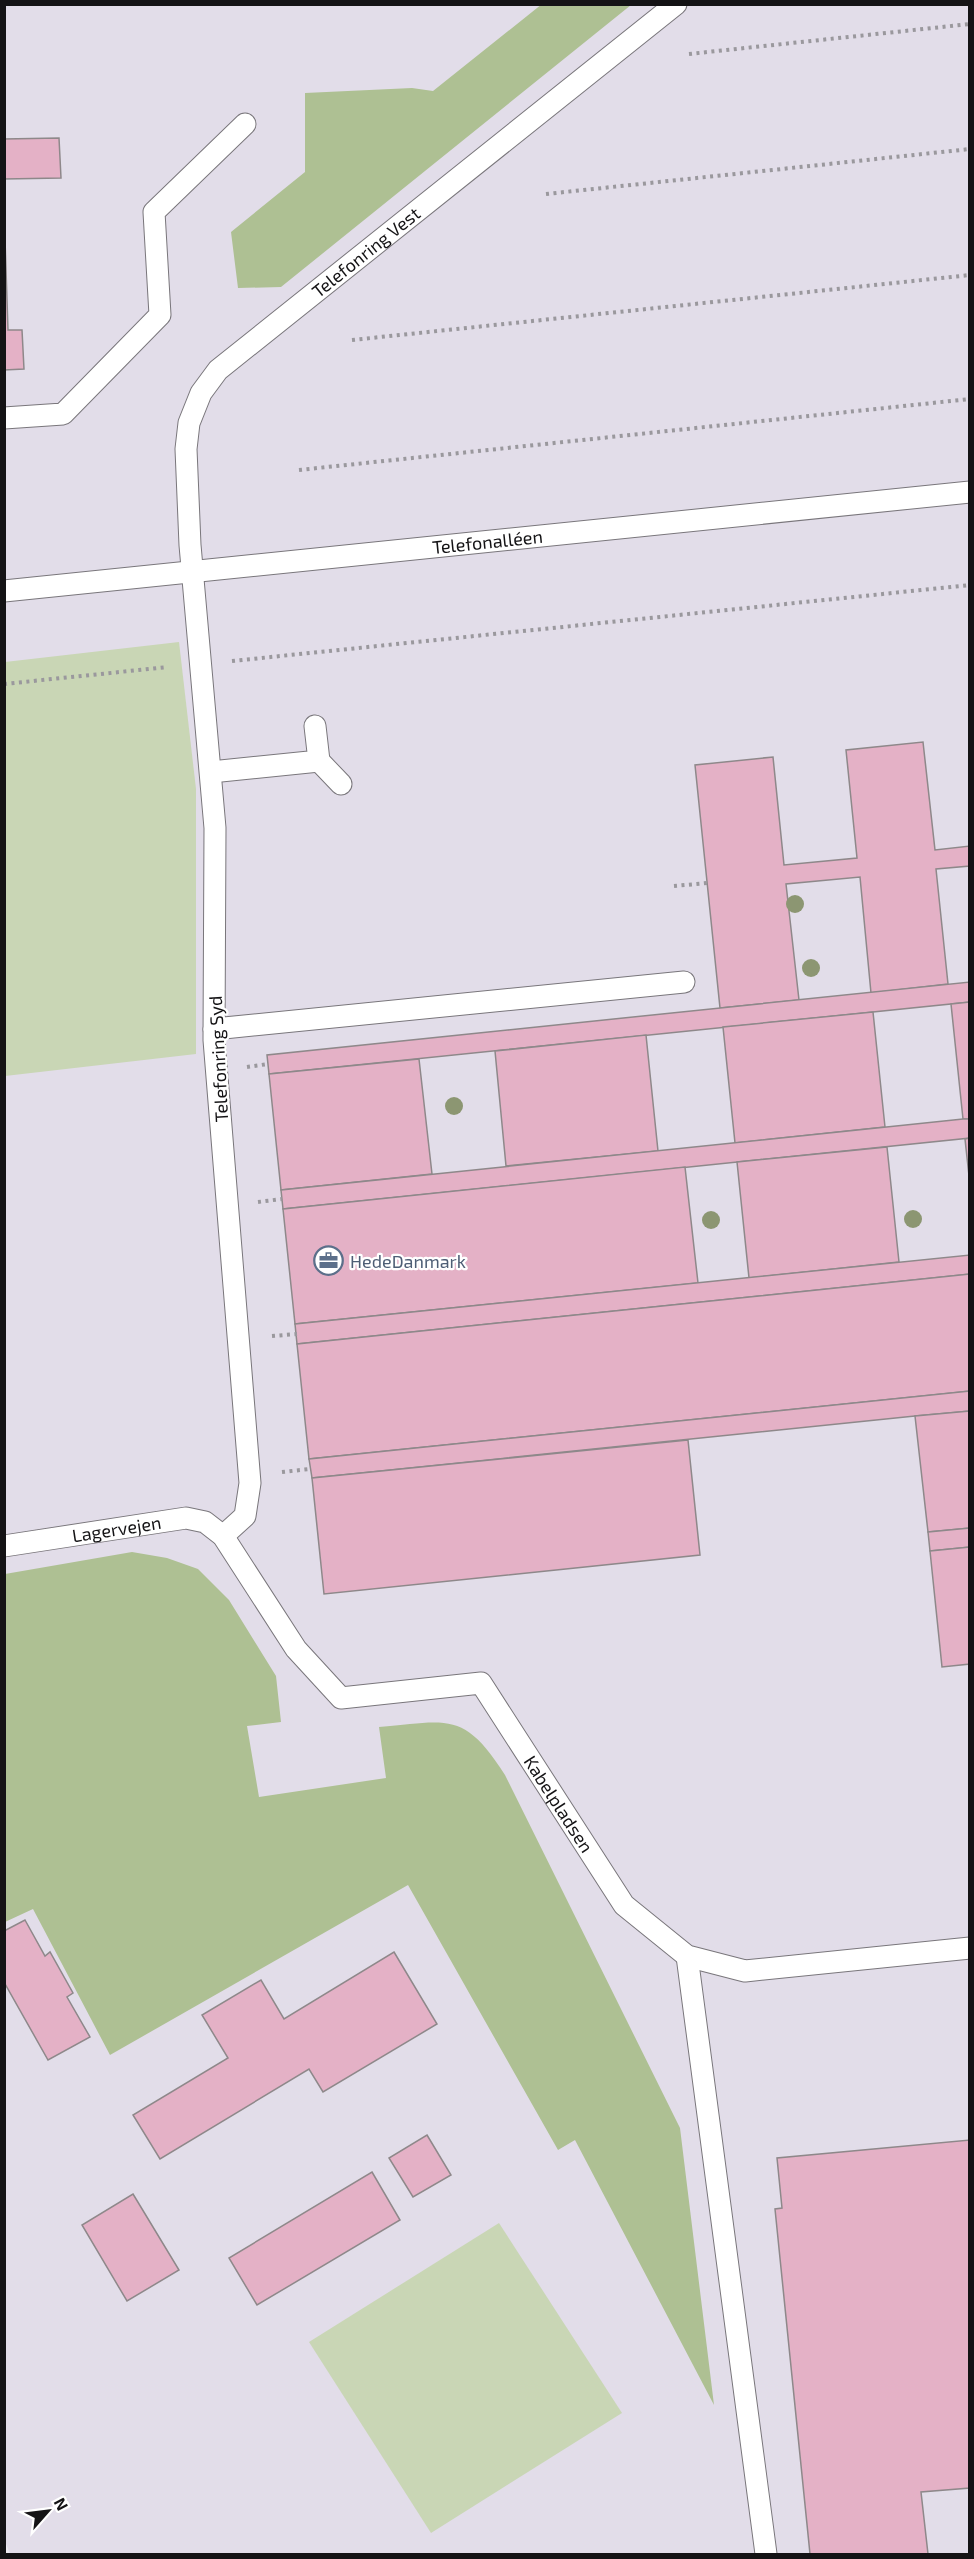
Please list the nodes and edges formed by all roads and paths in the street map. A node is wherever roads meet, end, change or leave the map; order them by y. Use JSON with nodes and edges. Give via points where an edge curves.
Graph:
{"nodes":[{"id":1,"x":676,"y":4,"type":"edge"},
{"id":2,"x":969,"y":24,"type":"edge"},
{"id":3,"x":689,"y":54,"type":"dead end"},
{"id":4,"x":245,"y":124,"type":"dead end"},
{"id":5,"x":969,"y":149,"type":"edge"},
{"id":6,"x":546,"y":194,"type":"dead end"},
{"id":7,"x":969,"y":275,"type":"edge"},
{"id":8,"x":352,"y":340,"type":"dead end"},
{"id":9,"x":969,"y":399,"type":"edge"},
{"id":10,"x":4,"y":417,"type":"edge"},
{"id":11,"x":299,"y":470,"type":"dead end"},
{"id":12,"x":969,"y":492,"type":"edge"},
{"id":13,"x":193,"y":572,"type":"junction"},
{"id":14,"x":969,"y":585,"type":"edge"},
{"id":15,"x":4,"y":591,"type":"edge"},
{"id":16,"x":201,"y":664,"type":"junction"},
{"id":17,"x":4,"y":684,"type":"edge"},
{"id":18,"x":315,"y":726,"type":"dead end"},
{"id":19,"x":318,"y":761,"type":"junction"},
{"id":20,"x":211,"y":772,"type":"junction"},
{"id":21,"x":341,"y":784,"type":"dead end"},
{"id":22,"x":708,"y":883,"type":"dead end"},
{"id":23,"x":674,"y":886,"type":"dead end"},
{"id":24,"x":684,"y":982,"type":"dead end"},
{"id":25,"x":214,"y":1029,"type":"junction"},
{"id":26,"x":223,"y":1536,"type":"junction"},
{"id":27,"x":4,"y":1546,"type":"edge"},
{"id":28,"x":969,"y":1948,"type":"edge"},
{"id":29,"x":687,"y":1956,"type":"junction"},
{"id":30,"x":766,"y":2554,"type":"edge"}],
"edges":[{"from":1,"to":13,"type":"lane","name":"Telefonring Vest","via":[[218,370],[201,393],[189,423],[186,449]]},
{"from":2,"to":3,"type":"path"},
{"from":4,"to":10,"type":"lane","via":[[154,212],[160,315],[63,414]]},
{"from":5,"to":6,"type":"path"},
{"from":7,"to":8,"type":"path"},
{"from":9,"to":11,"type":"path"},
{"from":12,"to":13,"type":"lane","name":"Telefonalléen"},
{"from":13,"to":15,"type":"lane","name":"Telefonalléen"},
{"from":13,"to":16,"type":"lane","name":"Telefonring Syd"},
{"from":14,"to":16,"type":"path"},
{"from":16,"to":17,"type":"path"},
{"from":16,"to":20,"type":"lane","name":"Telefonring Syd"},
{"from":18,"to":19,"type":"lane"},
{"from":19,"to":20,"type":"lane"},
{"from":19,"to":21,"type":"lane"},
{"from":20,"to":25,"type":"lane","name":"Telefonring Syd","via":[[215,828]]},
{"from":22,"to":23,"type":"path"},
{"from":24,"to":25,"type":"lane"},
{"from":25,"to":26,"type":"lane","name":"Telefonring Syd","via":[[250,1483],[245,1516]]},
{"from":26,"to":27,"type":"lane","name":"Lagervejen","via":[[205,1522],[186,1518]]},
{"from":26,"to":29,"type":"lane","name":"Kabelpladsen","via":[[296,1649],[341,1698],[481,1683],[624,1905]]},
{"from":28,"to":29,"type":"lane","name":"Kabelpladsen","via":[[745,1971]]},
{"from":29,"to":30,"type":"lane"}]}
